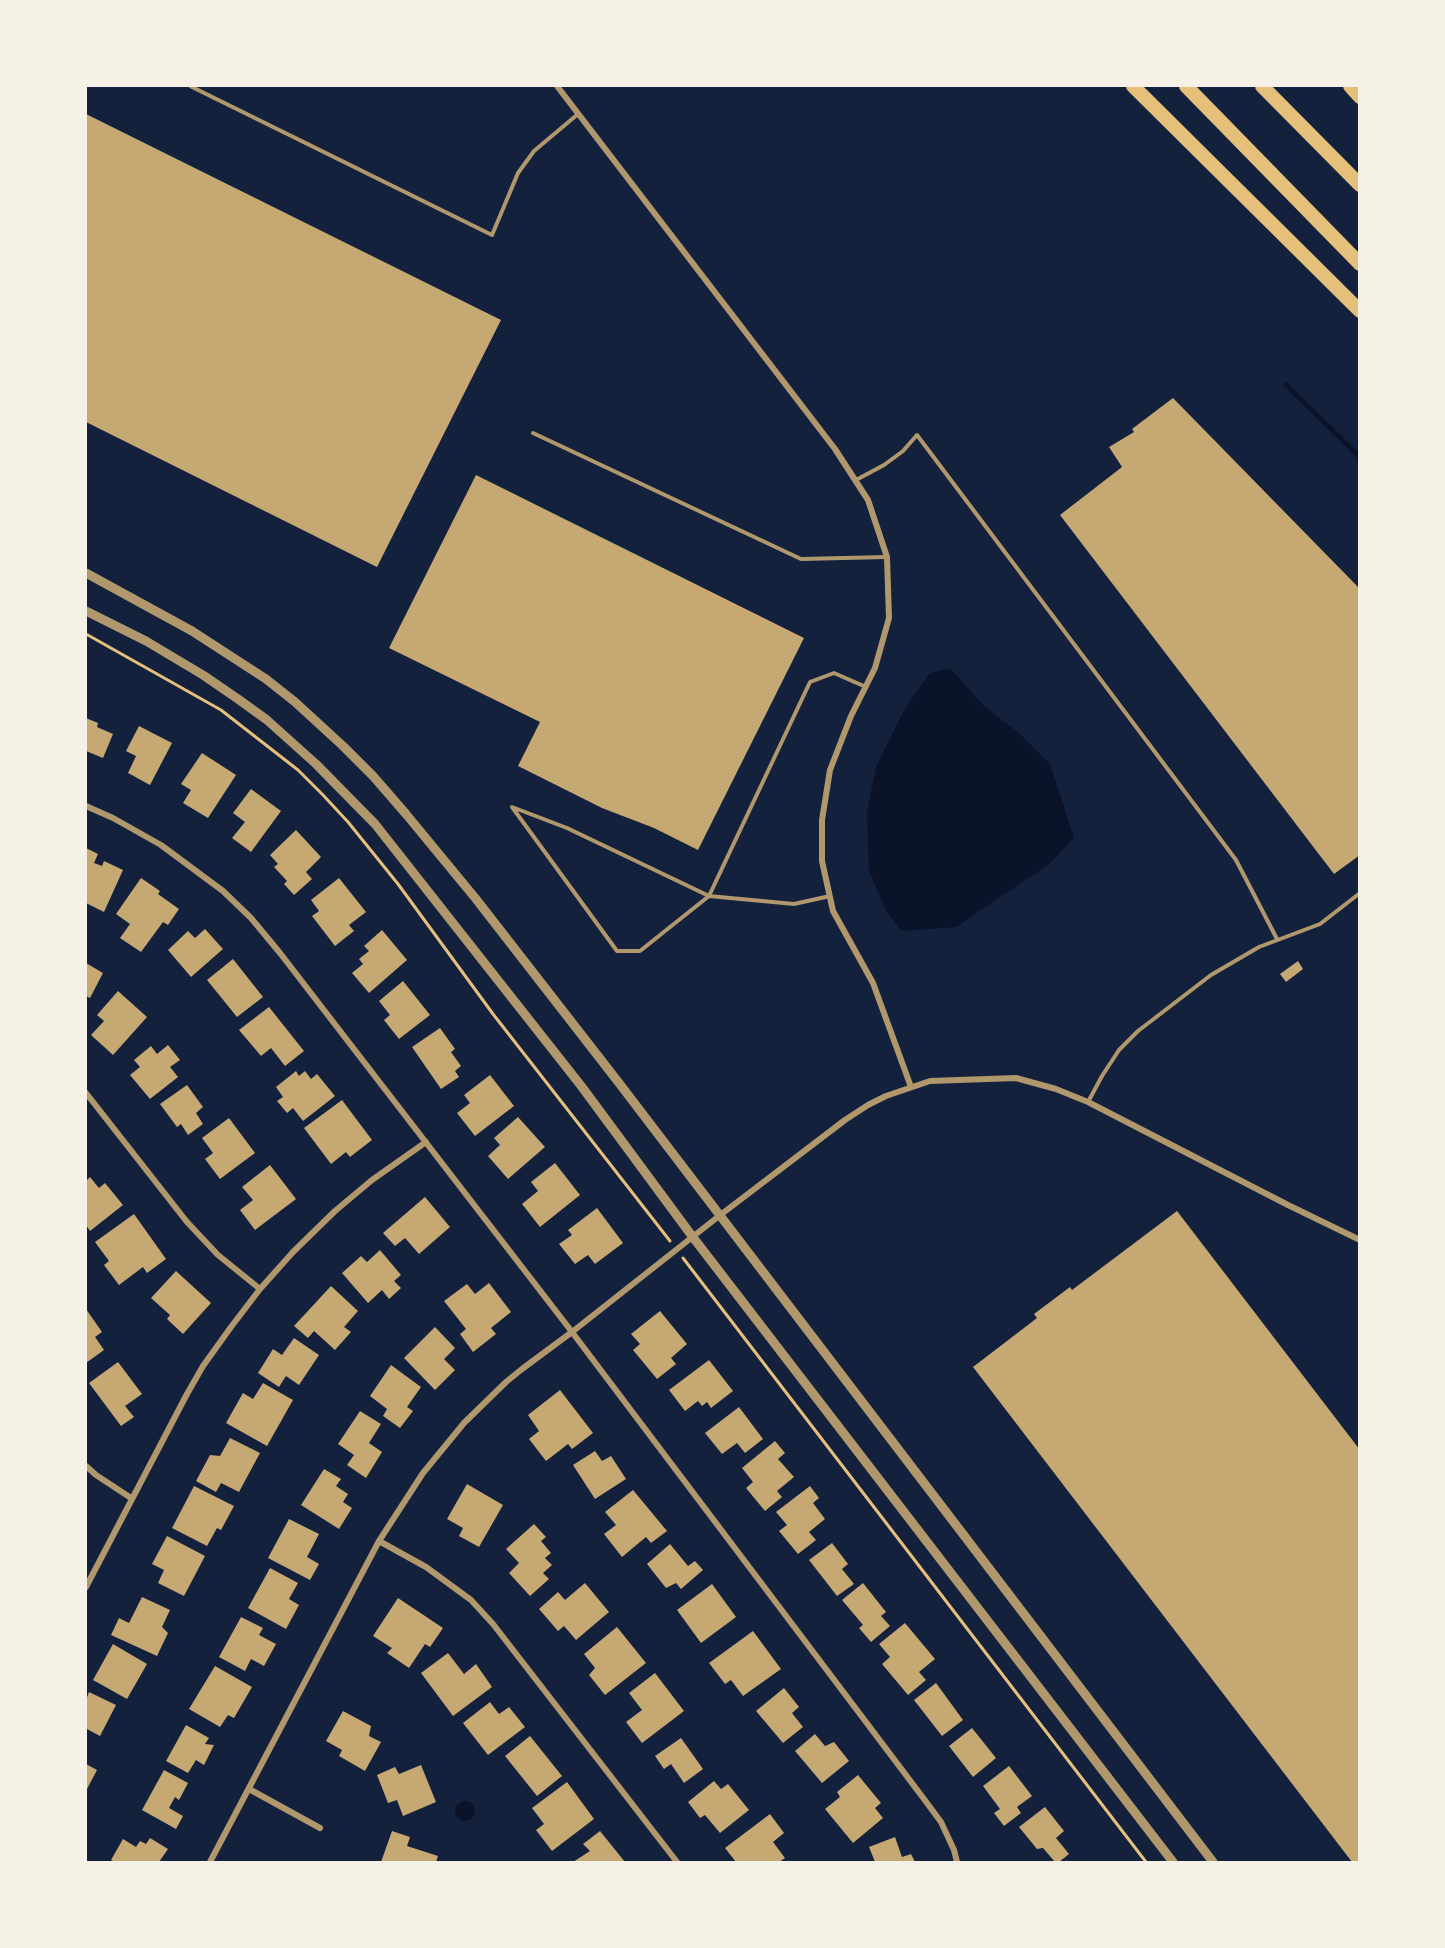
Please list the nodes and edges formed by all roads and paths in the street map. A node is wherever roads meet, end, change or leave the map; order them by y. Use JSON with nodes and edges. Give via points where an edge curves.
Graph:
{"nodes":[{"id":1,"x":190,"y":86,"type":"edge"},
{"id":2,"x":556,"y":86,"type":"edge"},
{"id":3,"x":1133,"y":86,"type":"edge"},
{"id":4,"x":1186,"y":86,"type":"edge"},
{"id":5,"x":1262,"y":86,"type":"edge"},
{"id":6,"x":1350,"y":86,"type":"edge"},
{"id":7,"x":1359,"y":98,"type":"edge"},
{"id":8,"x":578,"y":114,"type":"junction"},
{"id":9,"x":1359,"y":185,"type":"edge"},
{"id":10,"x":1359,"y":264,"type":"edge"},
{"id":11,"x":1359,"y":311,"type":"edge"},
{"id":12,"x":533,"y":433,"type":"dead end"},
{"id":13,"x":856,"y":480,"type":"junction"},
{"id":14,"x":887,"y":557,"type":"junction"},
{"id":15,"x":86,"y":573,"type":"edge"},
{"id":16,"x":86,"y":611,"type":"edge"},
{"id":17,"x":86,"y":634,"type":"edge"},
{"id":18,"x":866,"y":687,"type":"junction"},
{"id":19,"x":86,"y":806,"type":"edge"},
{"id":20,"x":1359,"y":893,"type":"edge"},
{"id":21,"x":709,"y":896,"type":"junction"},
{"id":22,"x":830,"y":896,"type":"junction"},
{"id":23,"x":1277,"y":939,"type":"junction"},
{"id":24,"x":911,"y":1087,"type":"junction"},
{"id":25,"x":86,"y":1093,"type":"edge"},
{"id":26,"x":1088,"y":1102,"type":"junction"},
{"id":27,"x":426,"y":1143,"type":"junction"},
{"id":28,"x":719,"y":1216,"type":"junction"},
{"id":29,"x":664,"y":1233,"type":"dead end"},
{"id":30,"x":692,"y":1236,"type":"junction"},
{"id":31,"x":1359,"y":1240,"type":"edge"},
{"id":32,"x":689,"y":1265,"type":"dead end"},
{"id":33,"x":260,"y":1289,"type":"junction"},
{"id":34,"x":572,"y":1332,"type":"junction"},
{"id":35,"x":86,"y":1466,"type":"edge"},
{"id":36,"x":131,"y":1498,"type":"junction"},
{"id":37,"x":380,"y":1540,"type":"junction"},
{"id":38,"x":86,"y":1587,"type":"edge"},
{"id":39,"x":249,"y":1790,"type":"junction"},
{"id":40,"x":320,"y":1828,"type":"dead end"},
{"id":41,"x":210,"y":1863,"type":"edge"},
{"id":42,"x":677,"y":1863,"type":"edge"},
{"id":43,"x":957,"y":1863,"type":"edge"},
{"id":44,"x":1146,"y":1863,"type":"edge"},
{"id":45,"x":1173,"y":1863,"type":"edge"},
{"id":46,"x":1213,"y":1863,"type":"edge"}],
"edges":[{"from":1,"to":8,"type":"lane","via":[[492,235],[518,173],[534,152]]},
{"from":2,"to":8,"type":"street"},
{"from":3,"to":11,"type":"highway"},
{"from":4,"to":10,"type":"highway"},
{"from":5,"to":9,"type":"highway"},
{"from":6,"to":7,"type":"highway"},
{"from":8,"to":13,"type":"street"},
{"from":12,"to":14,"type":"lane","via":[[801,559]]},
{"from":13,"to":14,"type":"street","via":[[868,500]]},
{"from":13,"to":23,"type":"lane","via":[[903,452],[917,435],[1236,860]]},
{"from":14,"to":18,"type":"street","via":[[889,618]]},
{"from":15,"to":28,"type":"street","via":[[192,631],[266,679],[373,776],[476,899]]},
{"from":16,"to":30,"type":"street","via":[[203,675],[267,720],[375,824],[582,1087]]},
{"from":17,"to":29,"type":"path","via":[[221,710],[298,770],[323,795],[398,884]]},
{"from":18,"to":21,"type":"lane","via":[[834,672],[810,682]]},
{"from":18,"to":22,"type":"street","via":[[830,770],[822,819],[822,861]]},
{"from":19,"to":27,"type":"street","via":[[162,845],[223,891],[251,918]]},
{"from":20,"to":23,"type":"lane","via":[[1320,924]]},
{"from":21,"to":21,"type":"lane","via":[[640,951],[617,951],[512,807],[567,828]]},
{"from":21,"to":22,"type":"lane","via":[[794,904]]},
{"from":22,"to":24,"type":"street","via":[[833,911],[873,983]]},
{"from":23,"to":26,"type":"lane","via":[[1211,975],[1138,1031],[1119,1050]]},
{"from":24,"to":26,"type":"street","via":[[930,1081],[1016,1078]]},
{"from":24,"to":28,"type":"street","via":[[886,1096],[845,1120]]},
{"from":25,"to":33,"type":"street","via":[[198,1234]]},
{"from":26,"to":31,"type":"street"},
{"from":27,"to":33,"type":"street","via":[[352,1196]]},
{"from":27,"to":34,"type":"street"},
{"from":28,"to":30,"type":"street"},
{"from":28,"to":46,"type":"street"},
{"from":30,"to":34,"type":"street"},
{"from":30,"to":45,"type":"street"},
{"from":32,"to":44,"type":"path"},
{"from":33,"to":36,"type":"street","via":[[203,1366]]},
{"from":34,"to":37,"type":"street","via":[[506,1382],[464,1423],[423,1473]]},
{"from":34,"to":43,"type":"street","via":[[935,1814]]},
{"from":35,"to":36,"type":"street"},
{"from":36,"to":38,"type":"street"},
{"from":37,"to":39,"type":"street"},
{"from":37,"to":42,"type":"street","via":[[471,1600],[500,1632]]},
{"from":39,"to":40,"type":"street"},
{"from":39,"to":41,"type":"street"}]}
